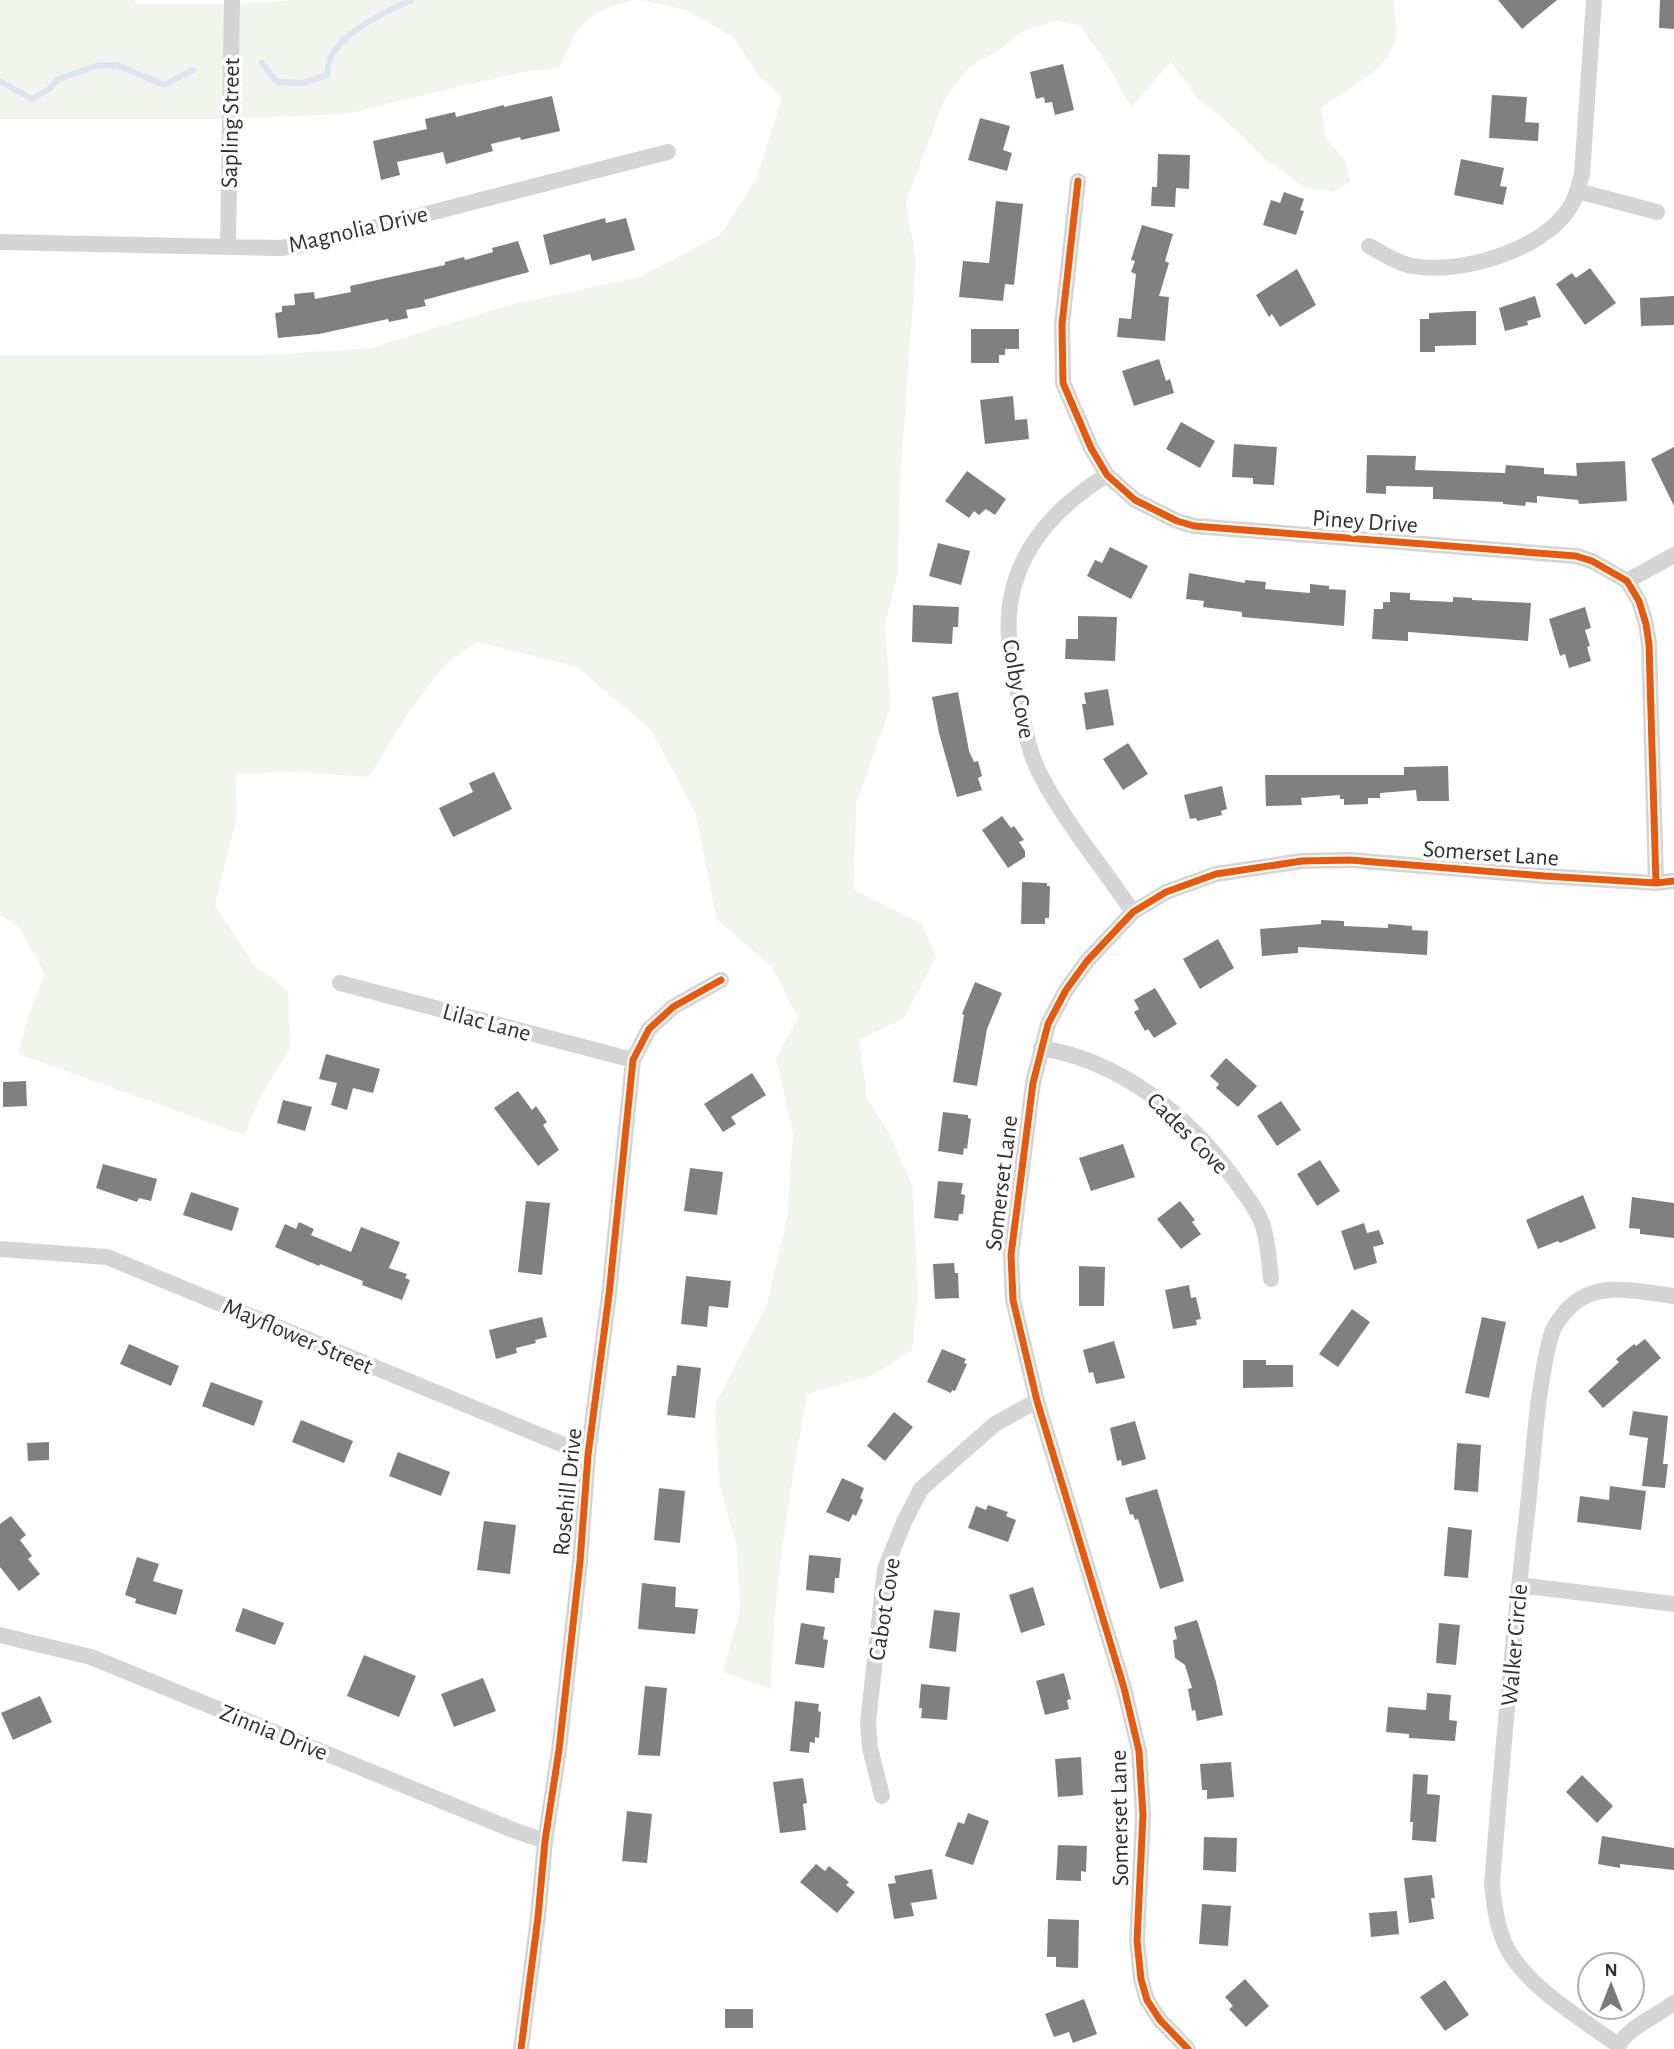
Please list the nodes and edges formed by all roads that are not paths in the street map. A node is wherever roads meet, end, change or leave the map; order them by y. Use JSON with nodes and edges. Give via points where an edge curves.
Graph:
{"nodes":[{"id":1,"x":232,"y":0,"type":"edge"},
{"id":2,"x":1594,"y":0,"type":"edge"},
{"id":3,"x":668,"y":152,"type":"dead end"},
{"id":4,"x":1078,"y":181,"type":"dead end"},
{"id":5,"x":1578,"y":191,"type":"junction"},
{"id":6,"x":1657,"y":212,"type":"dead end"},
{"id":7,"x":0,"y":242,"type":"edge"},
{"id":8,"x":228,"y":246,"type":"junction"},
{"id":9,"x":1370,"y":246,"type":"dead end"},
{"id":10,"x":1107,"y":475,"type":"junction"},
{"id":11,"x":1674,"y":555,"type":"edge"},
{"id":12,"x":1627,"y":581,"type":"junction"},
{"id":13,"x":1674,"y":881,"type":"edge"},
{"id":14,"x":1656,"y":883,"type":"junction"},
{"id":15,"x":1133,"y":912,"type":"junction"},
{"id":16,"x":721,"y":980,"type":"dead end"},
{"id":17,"x":340,"y":983,"type":"dead end"},
{"id":18,"x":1041,"y":1048,"type":"junction"},
{"id":19,"x":633,"y":1060,"type":"junction"},
{"id":20,"x":0,"y":1249,"type":"edge"},
{"id":21,"x":1271,"y":1279,"type":"dead end"},
{"id":22,"x":1674,"y":1296,"type":"edge"},
{"id":23,"x":1037,"y":1401,"type":"junction"},
{"id":24,"x":588,"y":1455,"type":"junction"},
{"id":25,"x":1519,"y":1585,"type":"junction"},
{"id":26,"x":1674,"y":1604,"type":"edge"},
{"id":27,"x":0,"y":1635,"type":"edge"},
{"id":28,"x":882,"y":1796,"type":"dead end"},
{"id":29,"x":545,"y":1840,"type":"junction"},
{"id":30,"x":1674,"y":2003,"type":"edge"},
{"id":31,"x":1617,"y":2047,"type":"edge"},
{"id":32,"x":521,"y":2049,"type":"edge"},
{"id":33,"x":1188,"y":2049,"type":"edge"}],
"edges":[{"from":1,"to":8,"type":"street","name":"Sapling Street"},
{"from":2,"to":5,"type":"street"},
{"from":3,"to":8,"type":"street","name":"Magnolia Drive","via":[[309,244]]},
{"from":4,"to":10,"type":"street","name":"Piney Drive","via":[[1062,324],[1063,383]]},
{"from":5,"to":6,"type":"street"},
{"from":5,"to":9,"type":"street","via":[[1566,212],[1539,237],[1479,263],[1413,267]]},
{"from":7,"to":8,"type":"street","name":"Magnolia Drive"},
{"from":10,"to":12,"type":"street","name":"Piney Drive","via":[[1135,500],[1194,526],[1576,556]]},
{"from":10,"to":15,"type":"street","name":"Colby Cove","via":[[1078,492],[1033,540],[1014,584],[1009,643],[1028,746],[1037,768]]},
{"from":11,"to":12,"type":"street"},
{"from":12,"to":14,"type":"street","via":[[1639,601],[1649,644]]},
{"from":13,"to":14,"type":"street","name":"Somerset Lane"},
{"from":14,"to":15,"type":"street","name":"Somerset Lane","via":[[1372,861],[1302,861],[1216,874],[1166,892]]},
{"from":15,"to":18,"type":"street","name":"Somerset Lane","via":[[1066,990]]},
{"from":16,"to":19,"type":"street","name":"Rosehill Drive","via":[[673,1007],[649,1029]]},
{"from":17,"to":19,"type":"street","name":"Lilac Lane"},
{"from":18,"to":21,"type":"street","name":"Cades Cove","via":[[1070,1053],[1129,1080],[1202,1140],[1226,1167],[1263,1224]]},
{"from":18,"to":23,"type":"street","name":"Somerset Lane","via":[[1011,1271],[1017,1321]]},
{"from":19,"to":24,"type":"street","name":"Rosehill Drive"},
{"from":20,"to":24,"type":"street","name":"Mayflower Street","via":[[107,1257]]},
{"from":22,"to":25,"type":"street","name":"Walker Circle","via":[[1621,1290],[1586,1296],[1572,1305],[1552,1332]]},
{"from":23,"to":28,"type":"street","name":"Cabot Cove","via":[[995,1424],[921,1489],[893,1547],[885,1569],[868,1722]]},
{"from":23,"to":33,"type":"street","name":"Somerset Lane","via":[[1139,1751],[1143,1815],[1137,1941],[1141,1979],[1160,2020]]},
{"from":24,"to":29,"type":"street","name":"Rosehill Drive","via":[[580,1562]]},
{"from":25,"to":26,"type":"street"},
{"from":25,"to":31,"type":"street","name":"Walker Circle","via":[[1492,1882],[1495,1913],[1508,1950],[1521,1968]]},
{"from":27,"to":29,"type":"street","name":"Zinnia Drive","via":[[91,1657]]},
{"from":29,"to":32,"type":"street","name":"Rosehill Drive"},
{"from":30,"to":31,"type":"street","name":"Walker Circle","via":[[1632,2030]]}]}
